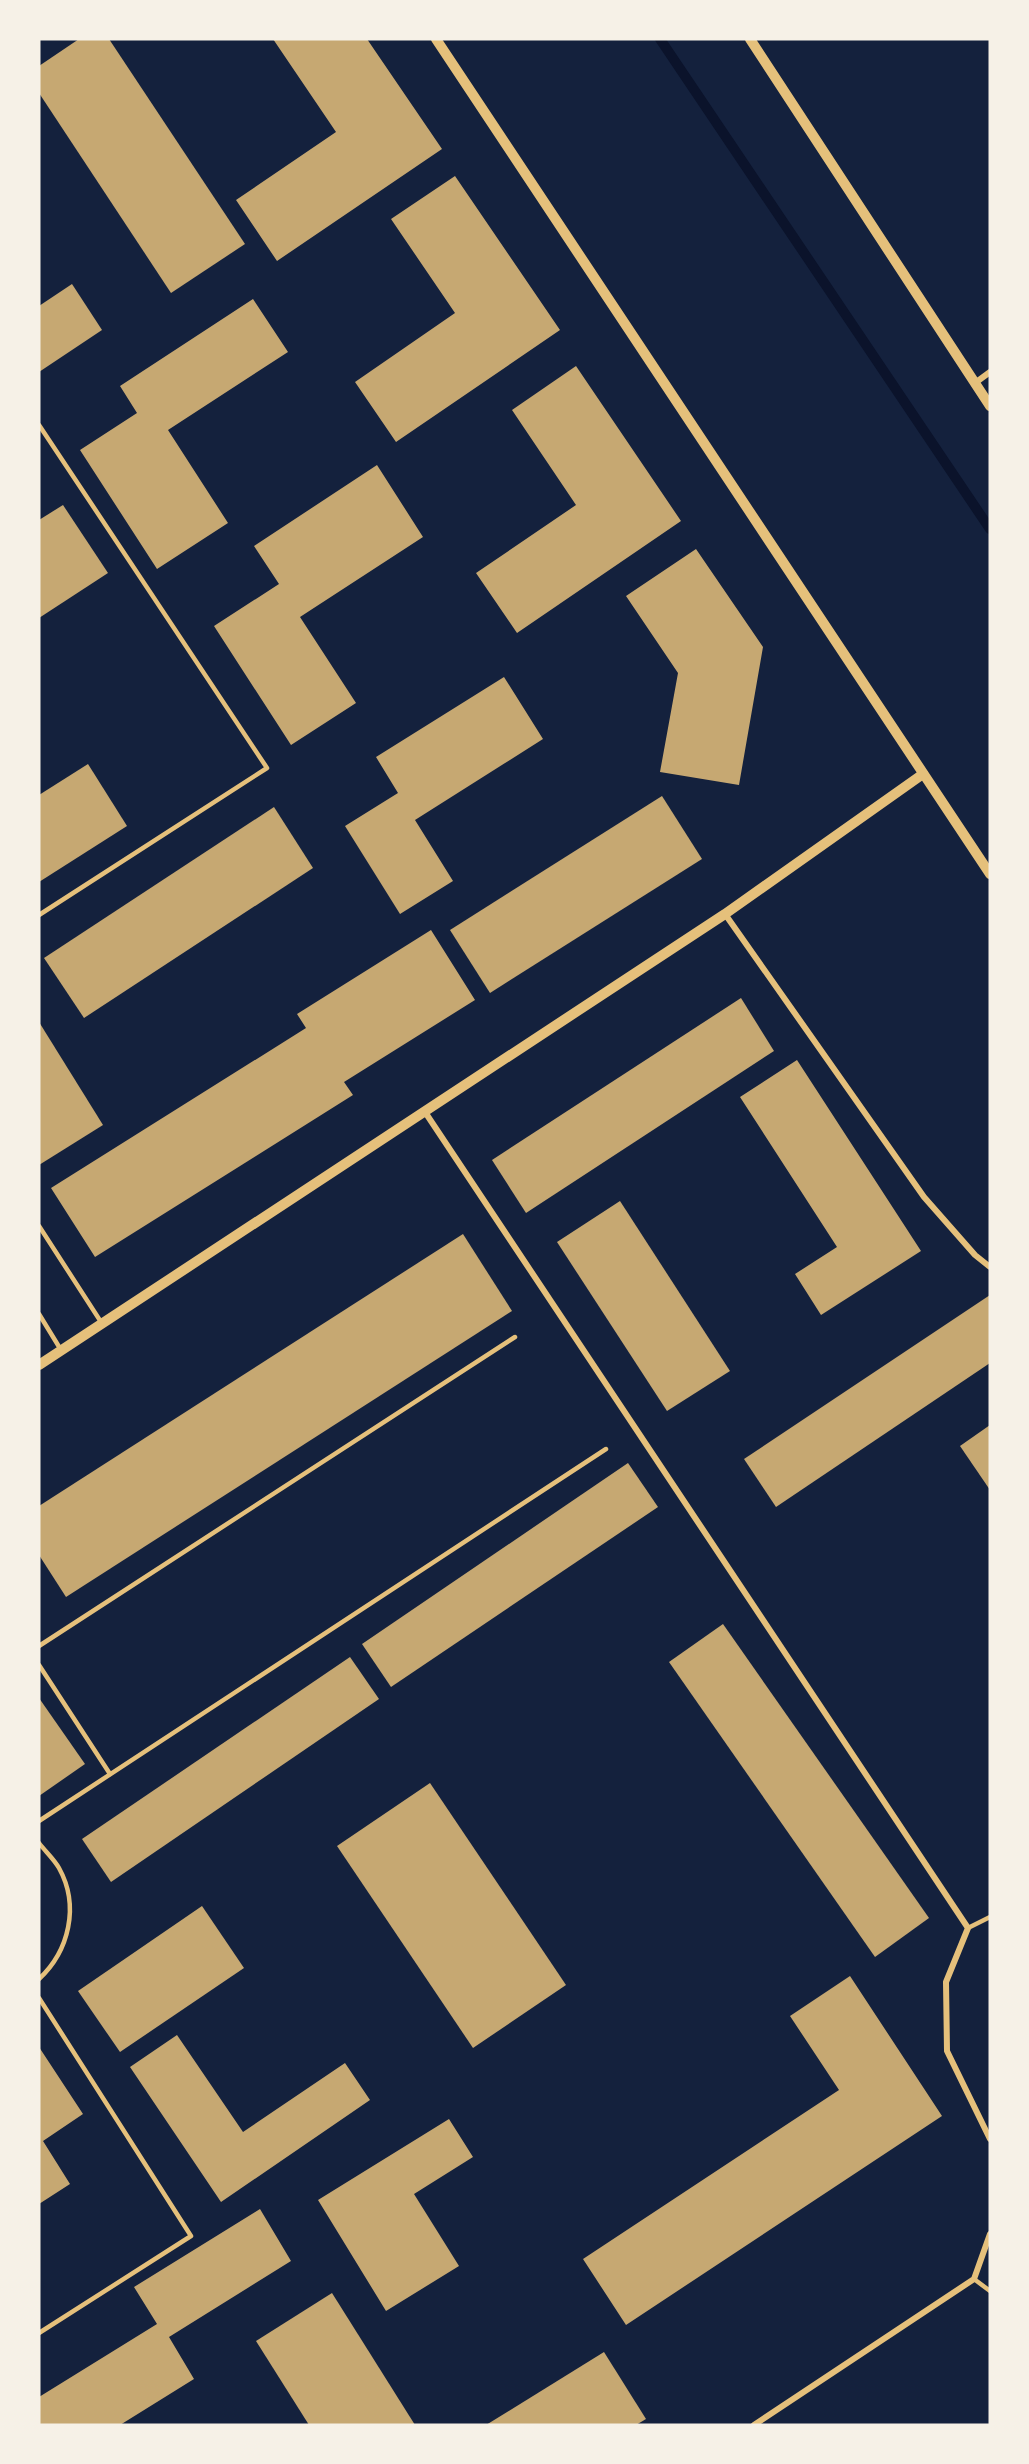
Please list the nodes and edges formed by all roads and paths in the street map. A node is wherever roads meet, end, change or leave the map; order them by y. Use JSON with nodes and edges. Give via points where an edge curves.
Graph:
{"nodes":[{"id":1,"x":436,"y":39,"type":"edge"},
{"id":2,"x":750,"y":39,"type":"edge"},
{"id":3,"x":990,"y":372,"type":"edge"},
{"id":4,"x":975,"y":382,"type":"junction"},
{"id":5,"x":990,"y":406,"type":"edge"},
{"id":6,"x":39,"y":425,"type":"edge"},
{"id":7,"x":923,"y":774,"type":"junction"},
{"id":8,"x":990,"y":874,"type":"edge"},
{"id":9,"x":725,"y":914,"type":"junction"},
{"id":10,"x":39,"y":915,"type":"edge"},
{"id":11,"x":425,"y":1112,"type":"junction"},
{"id":12,"x":39,"y":1226,"type":"edge"},
{"id":13,"x":990,"y":1268,"type":"edge"},
{"id":14,"x":39,"y":1314,"type":"edge"},
{"id":15,"x":102,"y":1324,"type":"junction"},
{"id":16,"x":515,"y":1337,"type":"dead end"},
{"id":17,"x":61,"y":1350,"type":"junction"},
{"id":18,"x":39,"y":1365,"type":"edge"},
{"id":19,"x":606,"y":1449,"type":"dead end"},
{"id":20,"x":39,"y":1646,"type":"edge"},
{"id":21,"x":39,"y":1665,"type":"edge"},
{"id":22,"x":110,"y":1774,"type":"junction"},
{"id":23,"x":39,"y":1821,"type":"edge"},
{"id":24,"x":39,"y":1843,"type":"edge"},
{"id":25,"x":990,"y":1917,"type":"edge"},
{"id":26,"x":968,"y":1928,"type":"junction"},
{"id":27,"x":39,"y":1979,"type":"edge"},
{"id":28,"x":39,"y":1998,"type":"edge"},
{"id":29,"x":990,"y":2139,"type":"edge"},
{"id":30,"x":990,"y":2234,"type":"edge"},
{"id":31,"x":974,"y":2279,"type":"junction"},
{"id":32,"x":990,"y":2291,"type":"edge"},
{"id":33,"x":39,"y":2333,"type":"edge"},
{"id":34,"x":754,"y":2425,"type":"edge"}],
"edges":[{"from":1,"to":7,"type":"street"},
{"from":2,"to":4,"type":"street"},
{"from":3,"to":4,"type":"street"},
{"from":4,"to":5,"type":"street"},
{"from":6,"to":10,"type":"lane","via":[[267,768]]},
{"from":7,"to":8,"type":"street"},
{"from":7,"to":9,"type":"street"},
{"from":9,"to":11,"type":"street"},
{"from":9,"to":13,"type":"street","via":[[924,1197]]},
{"from":11,"to":15,"type":"street"},
{"from":11,"to":26,"type":"street"},
{"from":12,"to":15,"type":"lane"},
{"from":14,"to":17,"type":"lane"},
{"from":15,"to":17,"type":"street"},
{"from":16,"to":20,"type":"lane"},
{"from":17,"to":18,"type":"street"},
{"from":19,"to":22,"type":"lane"},
{"from":21,"to":22,"type":"lane"},
{"from":22,"to":23,"type":"lane"},
{"from":24,"to":27,"type":"lane","via":[[59,1868],[68,1893],[70,1919],[64,1945],[51,1968]]},
{"from":25,"to":26,"type":"lane"},
{"from":26,"to":29,"type":"street","via":[[946,1982],[947,2051]]},
{"from":28,"to":33,"type":"lane","via":[[191,2236]]},
{"from":30,"to":31,"type":"street"},
{"from":31,"to":32,"type":"lane"},
{"from":31,"to":34,"type":"street"}]}
